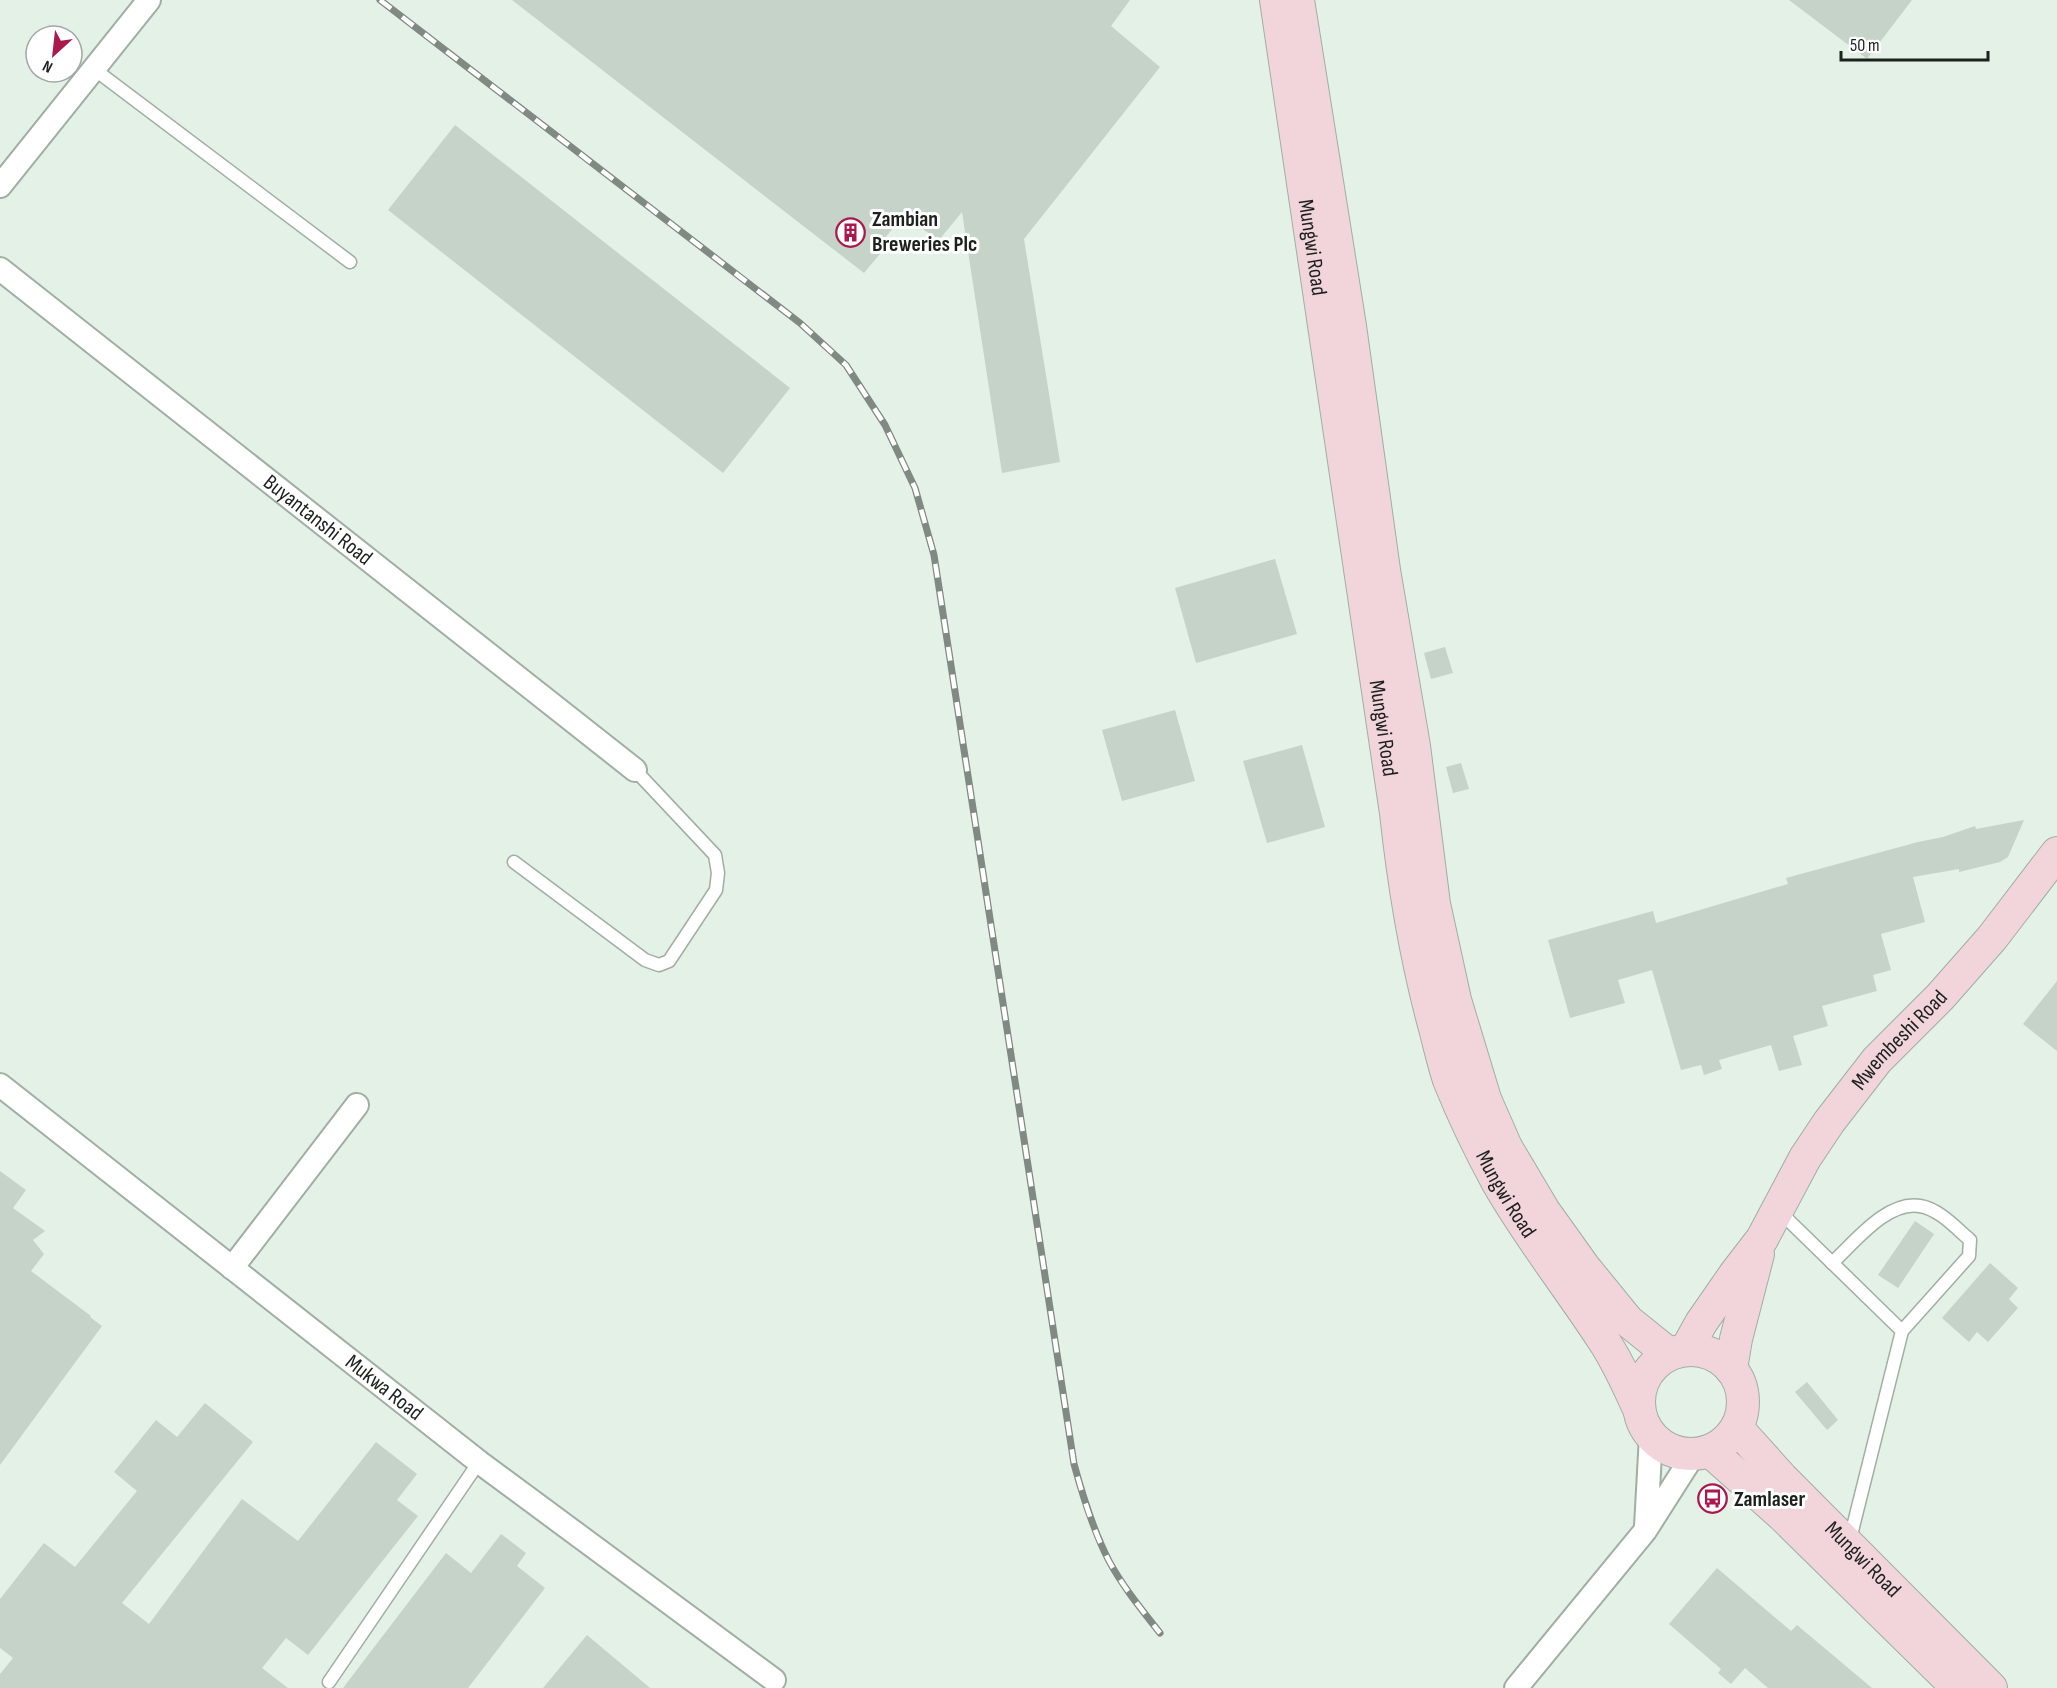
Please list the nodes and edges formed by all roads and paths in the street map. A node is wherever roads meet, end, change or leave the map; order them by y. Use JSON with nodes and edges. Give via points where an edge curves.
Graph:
{"nodes":[{"id":1,"x":149,"y":0,"type":"edge"},
{"id":2,"x":1276,"y":0,"type":"edge"},
{"id":3,"x":1298,"y":0,"type":"edge"},
{"id":4,"x":94,"y":69,"type":"junction"},
{"id":5,"x":0,"y":186,"type":"edge"},
{"id":6,"x":350,"y":262,"type":"dead end"},
{"id":7,"x":0,"y":269,"type":"edge"},
{"id":8,"x":1371,"y":571,"type":"junction"},
{"id":9,"x":635,"y":770,"type":"joint"},
{"id":10,"x":2057,"y":854,"type":"edge"},
{"id":11,"x":514,"y":862,"type":"dead end"},
{"id":12,"x":0,"y":1085,"type":"edge"},
{"id":13,"x":357,"y":1105,"type":"dead end"},
{"id":14,"x":1778,"y":1210,"type":"junction"},
{"id":15,"x":1762,"y":1239,"type":"junction"},
{"id":16,"x":1832,"y":1263,"type":"junction"},
{"id":17,"x":232,"y":1268,"type":"junction"},
{"id":18,"x":1902,"y":1331,"type":"junction"},
{"id":19,"x":1678,"y":1352,"type":"junction"},
{"id":20,"x":1731,"y":1369,"type":"junction"},
{"id":21,"x":1638,"y":1407,"type":"junction"},
{"id":22,"x":1737,"y":1428,"type":"junction"},
{"id":23,"x":1651,"y":1437,"type":"junction"},
{"id":24,"x":1702,"y":1453,"type":"junction"},
{"id":25,"x":479,"y":1462,"type":"junction"},
{"id":26,"x":1645,"y":1531,"type":"junction"},
{"id":27,"x":1848,"y":1546,"type":"junction"},
{"id":28,"x":774,"y":1680,"type":"dead end"},
{"id":29,"x":329,"y":1682,"type":"dead end"},
{"id":30,"x":1516,"y":1688,"type":"edge"},
{"id":31,"x":1958,"y":1688,"type":"edge"},
{"id":32,"x":1991,"y":1688,"type":"edge"}],
"edges":[{"from":1,"to":4,"type":"street"},
{"from":2,"to":8,"type":"main road","name":"Mungwi Road"},
{"from":3,"to":8,"type":"main road","name":"Mungwi Road","via":[[1350,326]]},
{"from":4,"to":5,"type":"street"},
{"from":4,"to":6,"type":"lane"},
{"from":7,"to":9,"type":"street","name":"Buyantanshi Road"},
{"from":8,"to":19,"type":"main road","name":"Mungwi Road","via":[[1414,746],[1442,949],[1485,1099],[1506,1147],[1544,1211],[1584,1267],[1628,1321]]},
{"from":8,"to":21,"type":"main road","name":"Mungwi Road","via":[[1406,900],[1449,1079],[1499,1184],[1603,1338]]},
{"from":9,"to":11,"type":"lane","via":[[715,855],[716,890],[669,961],[659,965],[645,960]]},
{"from":10,"to":14,"type":"main road","name":"Mwembeshi Road","via":[[1970,964],[1877,1060],[1817,1140]]},
{"from":12,"to":17,"type":"street","name":"Mukwa Road"},
{"from":13,"to":17,"type":"street"},
{"from":14,"to":15,"type":"main road","name":"Mwembeshi Road"},
{"from":14,"to":16,"type":"lane"},
{"from":15,"to":19,"type":"main road"},
{"from":15,"to":20,"type":"main road"},
{"from":16,"to":18,"type":"lane"},
{"from":16,"to":18,"type":"lane","via":[[1885,1214],[1911,1206],[1941,1215],[1970,1240],[1969,1256]]},
{"from":17,"to":25,"type":"street","name":"Mukwa Road"},
{"from":18,"to":27,"type":"lane"},
{"from":19,"to":20,"type":"main road","via":[[1699,1350]]},
{"from":19,"to":21,"type":"main road","via":[[1658,1361],[1642,1381]]},
{"from":20,"to":22,"type":"main road","via":[[1743,1398]]},
{"from":21,"to":23,"type":"main road"},
{"from":22,"to":24,"type":"main road","via":[[1720,1446]]},
{"from":22,"to":27,"type":"main road","name":"Mungwi Road"},
{"from":23,"to":24,"type":"main road","via":[[1679,1453]]},
{"from":23,"to":26,"type":"street"},
{"from":24,"to":26,"type":"street"},
{"from":24,"to":31,"type":"main road","name":"Mungwi Road","via":[[1782,1515]]},
{"from":25,"to":28,"type":"street","name":"Mukwa Road"},
{"from":25,"to":29,"type":"lane"},
{"from":26,"to":30,"type":"street"},
{"from":27,"to":32,"type":"main road","name":"Mungwi Road"}]}
